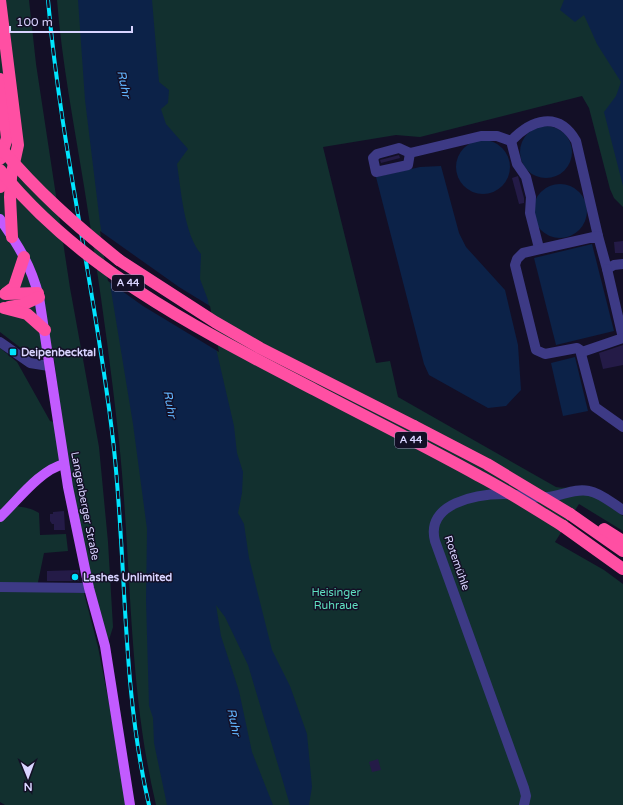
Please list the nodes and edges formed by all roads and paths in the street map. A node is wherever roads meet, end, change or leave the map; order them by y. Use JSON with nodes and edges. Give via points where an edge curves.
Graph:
{"nodes":[{"id":1,"x":0,"y":0,"type":"edge"},
{"id":2,"x":0,"y":79,"type":"edge"},
{"id":3,"x":511,"y":141,"type":"junction"},
{"id":4,"x":0,"y":147,"type":"edge"},
{"id":5,"x":410,"y":152,"type":"dead end"},
{"id":6,"x":0,"y":159,"type":"edge"},
{"id":7,"x":0,"y":170,"type":"edge"},
{"id":8,"x":8,"y":180,"type":"edge"},
{"id":9,"x":0,"y":187,"type":"edge"},
{"id":10,"x":0,"y":219,"type":"edge"},
{"id":11,"x":598,"y":236,"type":"junction"},
{"id":12,"x":12,"y":237,"type":"junction"},
{"id":13,"x":539,"y":248,"type":"junction"},
{"id":14,"x":24,"y":257,"type":"junction"},
{"id":15,"x":623,"y":264,"type":"edge"},
{"id":16,"x":607,"y":269,"type":"junction"},
{"id":17,"x":3,"y":294,"type":"edge"},
{"id":18,"x":38,"y":295,"type":"junction"},
{"id":19,"x":2,"y":308,"type":"edge"},
{"id":20,"x":45,"y":330,"type":"junction"},
{"id":21,"x":623,"y":338,"type":"edge"},
{"id":22,"x":0,"y":342,"type":"edge"},
{"id":23,"x":582,"y":352,"type":"junction"},
{"id":24,"x":50,"y":366,"type":"junction"},
{"id":25,"x":623,"y":427,"type":"edge"},
{"id":26,"x":64,"y":464,"type":"junction"},
{"id":27,"x":623,"y":510,"type":"edge"},
{"id":28,"x":570,"y":514,"type":"junction"},
{"id":29,"x":0,"y":517,"type":"edge"},
{"id":30,"x":623,"y":541,"type":"edge"},
{"id":31,"x":623,"y":551,"type":"edge"},
{"id":32,"x":623,"y":569,"type":"edge"},
{"id":33,"x":0,"y":587,"type":"edge"},
{"id":34,"x":89,"y":588,"type":"junction"},
{"id":35,"x":130,"y":805,"type":"edge"},
{"id":36,"x":524,"y":805,"type":"edge"}],
"edges":[{"from":1,"to":8,"type":"highway","via":[[17,135],[16,156]]},
{"from":2,"to":6,"type":"highway","via":[[6,138]]},
{"from":3,"to":5,"type":"street","via":[[497,136],[481,136]]},
{"from":3,"to":11,"type":"street","via":[[524,128],[540,122],[556,123],[570,131],[578,147]]},
{"from":3,"to":13,"type":"street","via":[[515,159],[526,177],[530,213]]},
{"from":4,"to":28,"type":"highway","number":"A 44","bridge":true,"via":[[28,180],[75,225],[119,260],[164,290],[260,348],[487,464]]},
{"from":7,"to":8,"type":"highway","number":"A 44","bridge":true},
{"from":8,"to":9,"type":"highway"},
{"from":8,"to":12,"type":"highway"},
{"from":8,"to":32,"type":"highway","number":"A 44","bridge":true,"via":[[67,238],[163,307],[211,336],[481,476],[563,526]]},
{"from":10,"to":12,"type":"main road","name":"Langenberger Straße"},
{"from":11,"to":13,"type":"street"},
{"from":11,"to":16,"type":"street"},
{"from":12,"to":14,"type":"main road","name":"Langenberger Straße"},
{"from":13,"to":23,"type":"street","via":[[520,254],[515,263],[535,348],[539,353],[545,354],[577,348]]},
{"from":14,"to":17,"type":"highway","via":[[14,287]]},
{"from":14,"to":18,"type":"main road","name":"Langenberger Straße","via":[[34,276]]},
{"from":15,"to":16,"type":"street"},
{"from":16,"to":21,"type":"street"},
{"from":17,"to":18,"type":"highway"},
{"from":18,"to":19,"type":"highway","via":[[22,305]]},
{"from":18,"to":20,"type":"main road","name":"Langenberger Straße"},
{"from":19,"to":20,"type":"highway","via":[[27,314]]},
{"from":20,"to":24,"type":"main road","name":"Langenberger Straße"},
{"from":21,"to":23,"type":"street"},
{"from":22,"to":24,"type":"street","via":[[30,363]]},
{"from":23,"to":25,"type":"street","via":[[595,407]]},
{"from":24,"to":26,"type":"main road","name":"Langenberger Straße"},
{"from":26,"to":29,"type":"main road","via":[[44,473]]},
{"from":26,"to":34,"type":"main road","name":"Langenberger Straße"},
{"from":27,"to":36,"type":"street","name":"Rotemühle","via":[[588,490],[576,490],[546,498],[496,494],[454,504],[444,510],[435,522],[436,541],[524,788]]},
{"from":28,"to":30,"type":"highway","via":[[594,522]]},
{"from":28,"to":31,"type":"highway","number":"A 44"},
{"from":33,"to":34,"type":"street"},
{"from":34,"to":35,"type":"main road","name":"Langenberger Straße","via":[[105,646]]}]}
